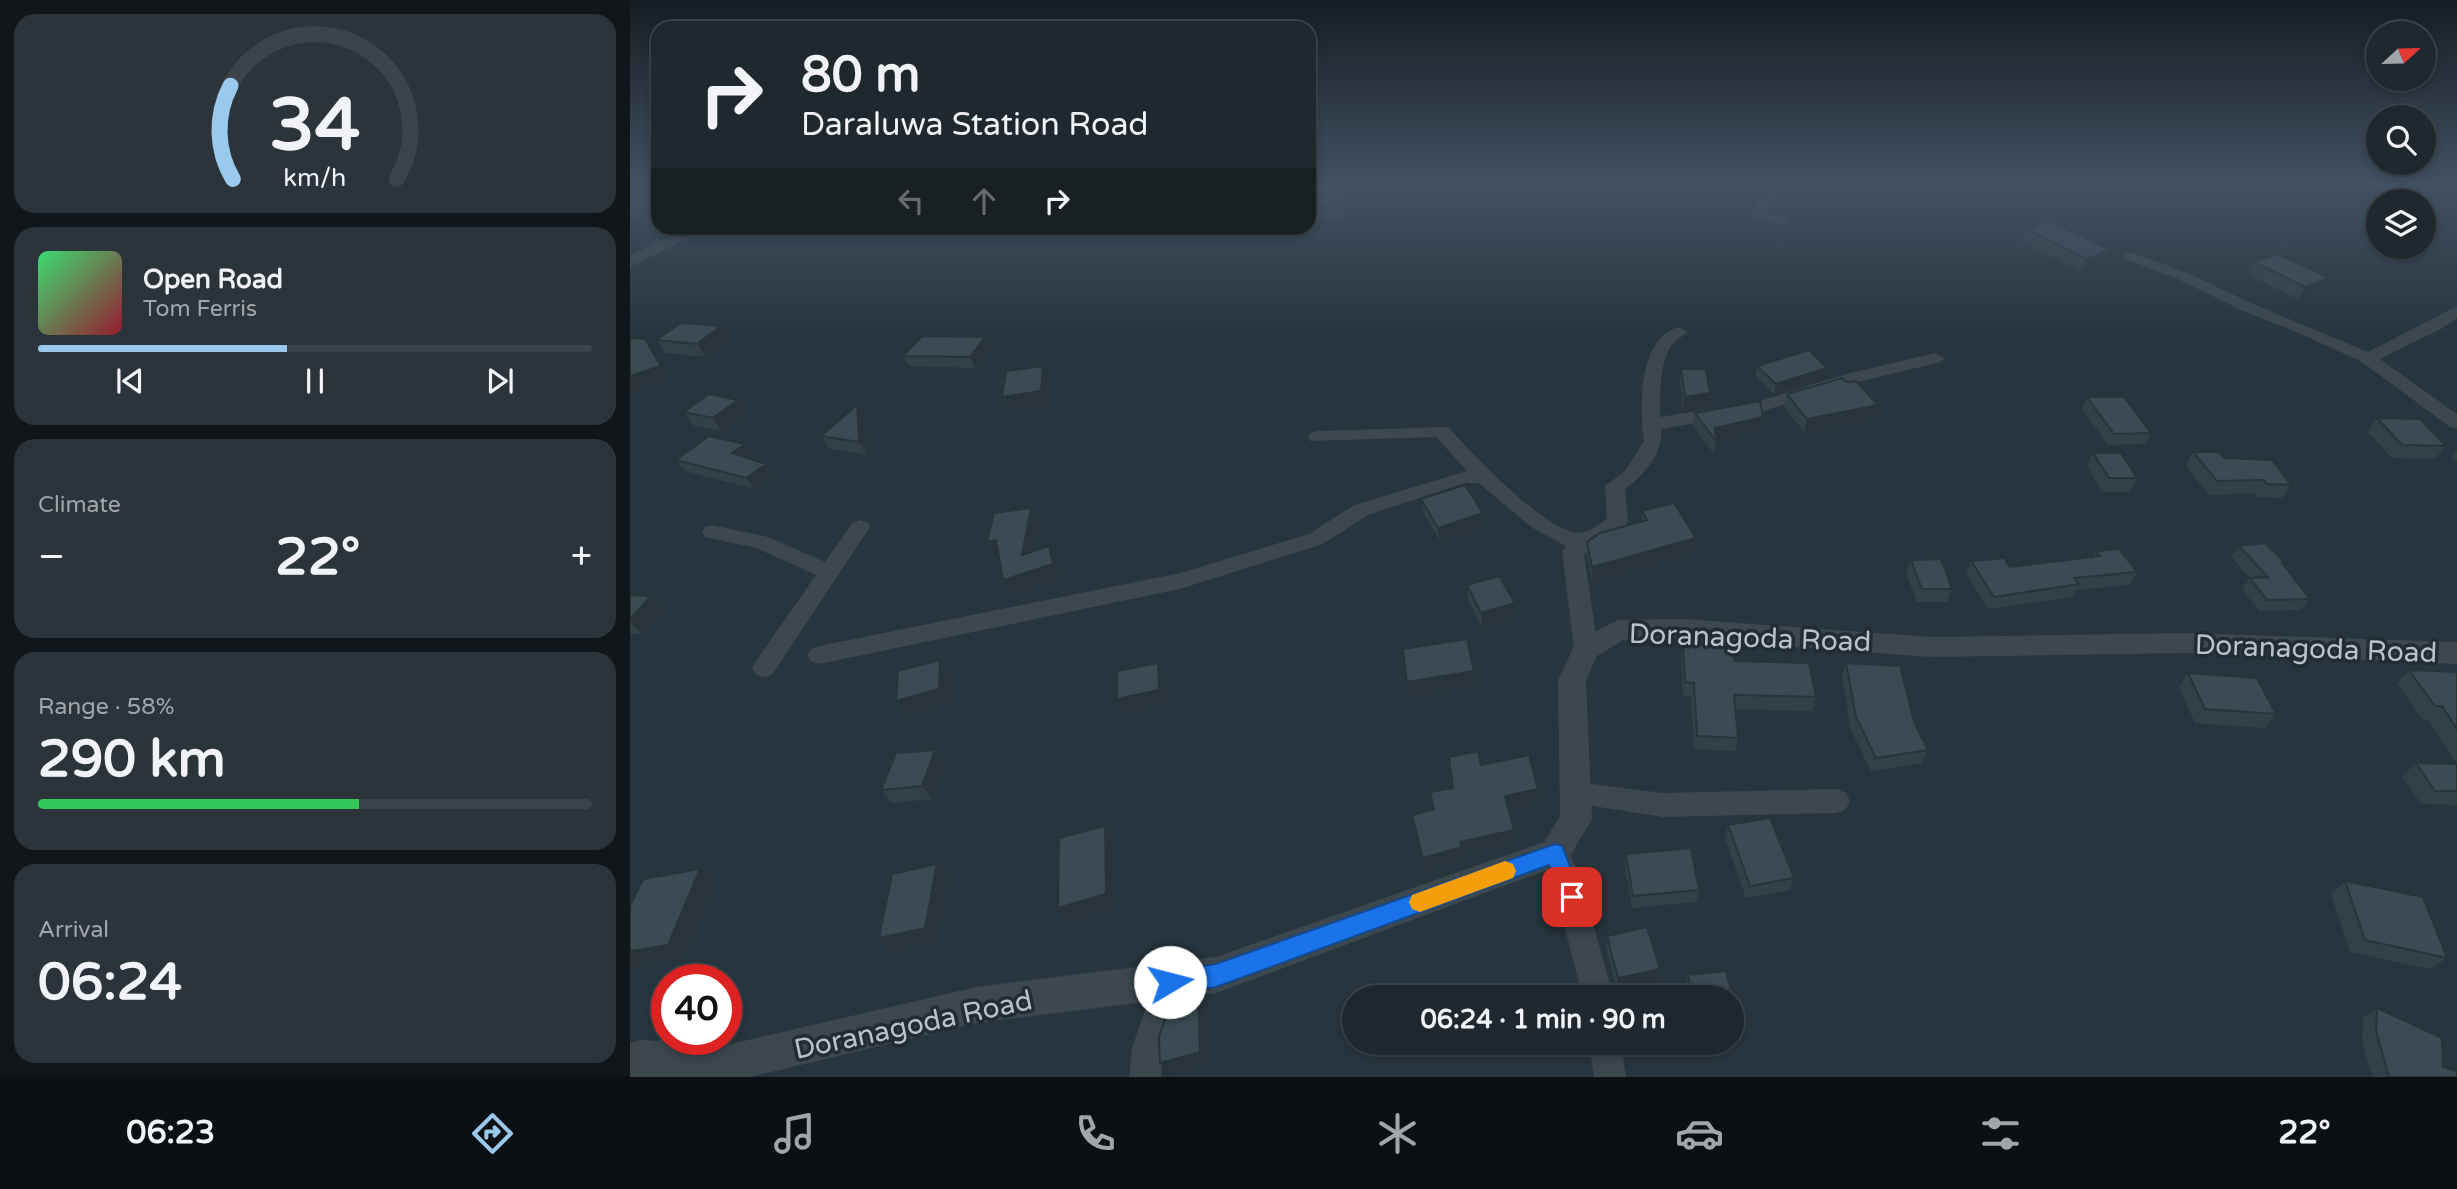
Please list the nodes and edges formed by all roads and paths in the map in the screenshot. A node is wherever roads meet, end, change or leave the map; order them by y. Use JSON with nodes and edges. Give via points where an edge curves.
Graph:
{"nodes":[{"id":1,"x":686,"y":235,"type":"edge"},
{"id":2,"x":2130,"y":256,"type":"dead end"},
{"id":3,"x":630,"y":262,"type":"edge"},
{"id":4,"x":2457,"y":311,"type":"edge"},
{"id":5,"x":1679,"y":332,"type":"dead end"},
{"id":6,"x":1935,"y":358,"type":"dead end"},
{"id":7,"x":2368,"y":358,"type":"junction"},
{"id":8,"x":2457,"y":423,"type":"edge"},
{"id":9,"x":1649,"y":425,"type":"junction"},
{"id":10,"x":1317,"y":438,"type":"dead end"},
{"id":11,"x":1484,"y":477,"type":"junction"},
{"id":12,"x":860,"y":527,"type":"dead end"},
{"id":13,"x":712,"y":531,"type":"dead end"},
{"id":14,"x":1600,"y":535,"type":"junction"},
{"id":15,"x":831,"y":573,"type":"junction"},
{"id":16,"x":1586,"y":649,"type":"junction"},
{"id":17,"x":2457,"y":653,"type":"edge"},
{"id":18,"x":819,"y":655,"type":"dead end"},
{"id":19,"x":764,"y":668,"type":"dead end"},
{"id":20,"x":1576,"y":794,"type":"junction"},
{"id":21,"x":1837,"y":801,"type":"dead end"},
{"id":22,"x":1555,"y":853,"type":"junction"},
{"id":23,"x":1170,"y":982,"type":"junction"},
{"id":24,"x":1595,"y":985,"type":"edge"},
{"id":25,"x":1607,"y":1055,"type":"edge"},
{"id":26,"x":630,"y":1062,"type":"edge"},
{"id":27,"x":727,"y":1070,"type":"edge"},
{"id":28,"x":1145,"y":1077,"type":"edge"},
{"id":29,"x":1610,"y":1077,"type":"edge"}],
"edges":[{"from":1,"to":3,"type":"street"},
{"from":2,"to":7,"type":"street"},
{"from":4,"to":7,"type":"street"},
{"from":5,"to":9,"type":"street","via":[[1668,338],[1656,363]]},
{"from":6,"to":9,"type":"street","via":[[1763,406]]},
{"from":7,"to":8,"type":"street"},
{"from":9,"to":14,"type":"street","via":[[1653,441],[1632,475],[1615,486],[1618,521]]},
{"from":10,"to":11,"type":"street","via":[[1441,431]]},
{"from":11,"to":14,"type":"street","via":[[1538,523],[1572,540]]},
{"from":11,"to":18,"type":"street","via":[[1464,477],[1361,510],[1316,539],[1180,581]]},
{"from":12,"to":15,"type":"street"},
{"from":13,"to":15,"type":"street","via":[[761,542]]},
{"from":14,"to":16,"type":"street","via":[[1573,551]]},
{"from":15,"to":19,"type":"street"},
{"from":16,"to":17,"type":"street","name":"Doranagoda Road","via":[[1618,630],[1684,629],[1931,646],[2186,643]]},
{"from":16,"to":20,"type":"street","via":[[1572,680]]},
{"from":20,"to":21,"type":"street","via":[[1663,805]]},
{"from":20,"to":22,"type":"street","via":[[1576,819]]},
{"from":22,"to":23,"type":"street","name":"Doranagoda Road","via":[[1216,975]]},
{"from":22,"to":24,"type":"street"},
{"from":23,"to":27,"type":"street","name":"Doranagoda Road","via":[[976,1005]]},
{"from":23,"to":28,"type":"street","via":[[1148,1048]]},
{"from":25,"to":29,"type":"street"},
{"from":26,"to":27,"type":"street","name":"Doranagoda Road","via":[[640,1059]]}]}
